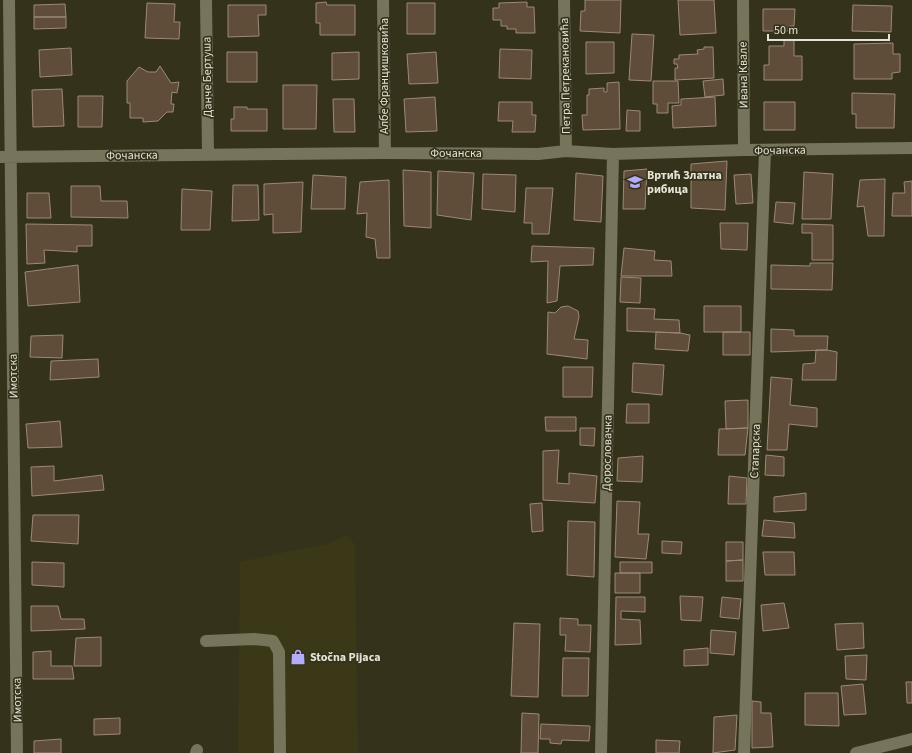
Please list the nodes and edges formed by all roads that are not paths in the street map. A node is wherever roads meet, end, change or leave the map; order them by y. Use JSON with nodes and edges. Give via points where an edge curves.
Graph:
{"nodes":[{"id":1,"x":9,"y":0,"type":"edge"},
{"id":2,"x":206,"y":0,"type":"edge"},
{"id":3,"x":384,"y":0,"type":"edge"},
{"id":4,"x":564,"y":0,"type":"edge"},
{"id":5,"x":743,"y":0,"type":"edge"},
{"id":6,"x":912,"y":148,"type":"edge"},
{"id":7,"x":744,"y":150,"type":"junction"},
{"id":8,"x":765,"y":150,"type":"junction"},
{"id":9,"x":566,"y":151,"type":"junction"},
{"id":10,"x":385,"y":153,"type":"junction"},
{"id":11,"x":208,"y":154,"type":"junction"},
{"id":12,"x":613,"y":154,"type":"junction"},
{"id":13,"x":5,"y":157,"type":"edge"},
{"id":14,"x":206,"y":641,"type":"dead end"},
{"id":15,"x":912,"y":739,"type":"edge"},
{"id":16,"x":17,"y":753,"type":"edge"},
{"id":17,"x":280,"y":753,"type":"edge"},
{"id":18,"x":601,"y":753,"type":"edge"},
{"id":19,"x":744,"y":753,"type":"edge"},
{"id":20,"x":856,"y":753,"type":"edge"}],
"edges":[{"from":1,"to":13,"type":"street","name":"Имотска"},
{"from":2,"to":11,"type":"street","name":"Данче Бертуша"},
{"from":3,"to":10,"type":"street","name":"Албе Францишковића"},
{"from":4,"to":9,"type":"street","name":"Петра Петрекановића"},
{"from":5,"to":7,"type":"street","name":"Ивана Квале"},
{"from":6,"to":8,"type":"street","name":"Фочанска"},
{"from":7,"to":8,"type":"street","name":"Фочанска"},
{"from":7,"to":12,"type":"street","name":"Фочанска"},
{"from":8,"to":19,"type":"street","name":"Стапарска"},
{"from":9,"to":10,"type":"street","name":"Фочанска","via":[[538,154]]},
{"from":9,"to":12,"type":"street","name":"Фочанска"},
{"from":10,"to":11,"type":"street","name":"Фочанска"},
{"from":11,"to":13,"type":"street","name":"Фочанска"},
{"from":12,"to":18,"type":"street","name":"Дорословачка"},
{"from":13,"to":16,"type":"street","name":"Имотска"},
{"from":14,"to":17,"type":"street","via":[[273,640],[279,652]]},
{"from":15,"to":20,"type":"street"}]}
